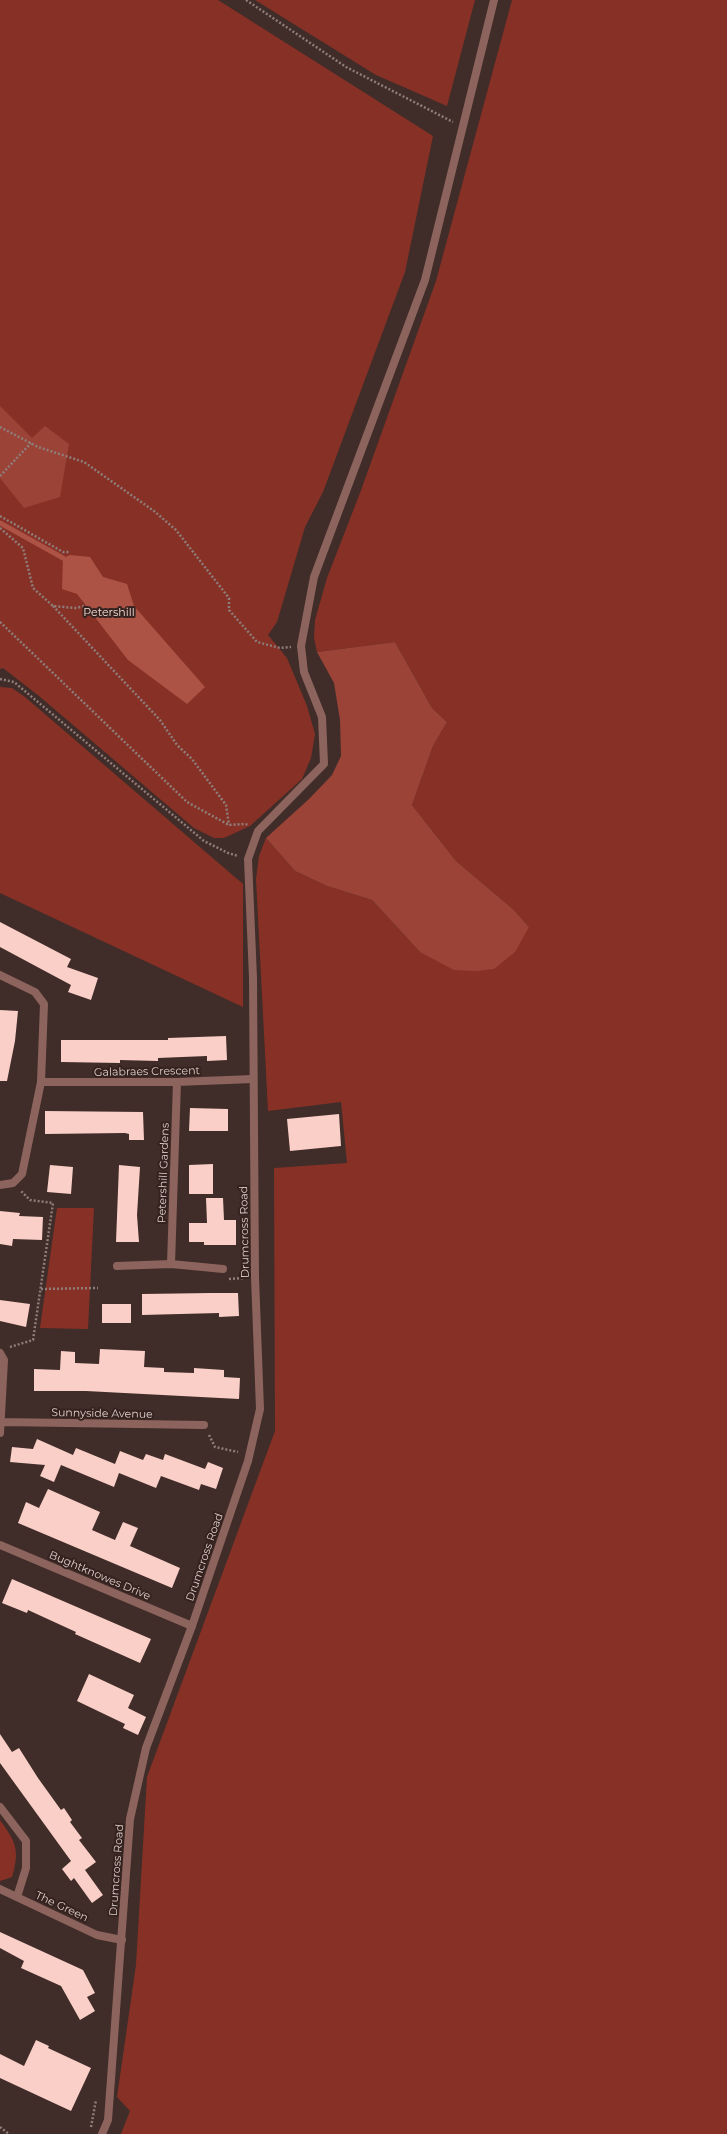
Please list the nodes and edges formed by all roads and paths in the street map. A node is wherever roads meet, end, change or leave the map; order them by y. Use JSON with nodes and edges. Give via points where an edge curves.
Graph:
{"nodes":[{"id":1,"x":246,"y":0,"type":"edge"},
{"id":2,"x":494,"y":0,"type":"edge"},
{"id":3,"x":463,"y":126,"type":"junction"},
{"id":4,"x":0,"y":427,"type":"edge"},
{"id":5,"x":31,"y":443,"type":"junction"},
{"id":6,"x":0,"y":476,"type":"edge"},
{"id":7,"x":0,"y":516,"type":"edge"},
{"id":8,"x":0,"y":528,"type":"edge"},
{"id":9,"x":70,"y":552,"type":"dead end"},
{"id":10,"x":53,"y":606,"type":"junction"},
{"id":11,"x":86,"y":606,"type":"dead end"},
{"id":12,"x":0,"y":622,"type":"edge"},
{"id":13,"x":280,"y":648,"type":"dead end"},
{"id":14,"x":0,"y":678,"type":"edge"},
{"id":15,"x":229,"y":825,"type":"junction"},
{"id":16,"x":258,"y":831,"type":"junction"},
{"id":17,"x":248,"y":859,"type":"junction"},
{"id":18,"x":0,"y":974,"type":"edge"},
{"id":19,"x":253,"y":1079,"type":"junction"},
{"id":20,"x":41,"y":1082,"type":"junction"},
{"id":21,"x":177,"y":1082,"type":"junction"},
{"id":22,"x":13,"y":1183,"type":"junction"},
{"id":23,"x":0,"y":1185,"type":"edge"},
{"id":24,"x":171,"y":1264,"type":"junction"},
{"id":25,"x":117,"y":1266,"type":"dead end"},
{"id":26,"x":223,"y":1269,"type":"joint"},
{"id":27,"x":255,"y":1277,"type":"junction"},
{"id":28,"x":98,"y":1288,"type":"dead end"},
{"id":29,"x":41,"y":1289,"type":"junction"},
{"id":30,"x":3,"y":1351,"type":"edge"},
{"id":31,"x":1,"y":1422,"type":"edge"},
{"id":32,"x":204,"y":1426,"type":"joint"},
{"id":33,"x":0,"y":1433,"type":"edge"},
{"id":34,"x":250,"y":1454,"type":"junction"},
{"id":35,"x":0,"y":1545,"type":"edge"},
{"id":36,"x":192,"y":1626,"type":"junction"},
{"id":37,"x":0,"y":1807,"type":"edge"},
{"id":38,"x":0,"y":1889,"type":"edge"},
{"id":39,"x":17,"y":1897,"type":"junction"},
{"id":40,"x":122,"y":1940,"type":"junction"},
{"id":41,"x":0,"y":2127,"type":"edge"},
{"id":42,"x":10,"y":2134,"type":"edge"},
{"id":43,"x":102,"y":2134,"type":"edge"}],
"edges":[{"from":1,"to":3,"type":"path","via":[[346,67]]},
{"from":2,"to":3,"type":"street"},
{"from":3,"to":16,"type":"street","via":[[425,280],[314,577],[301,646],[304,672],[322,717],[324,764]]},
{"from":4,"to":5,"type":"path"},
{"from":5,"to":6,"type":"path"},
{"from":5,"to":13,"type":"path","via":[[84,462],[154,511],[176,530],[229,598],[229,610],[243,628],[257,642]]},
{"from":7,"to":9,"type":"path","via":[[64,552]]},
{"from":8,"to":10,"type":"path","via":[[23,548],[32,588]]},
{"from":10,"to":11,"type":"path"},
{"from":10,"to":15,"type":"path","via":[[160,720],[176,745],[192,759],[226,805]]},
{"from":12,"to":15,"type":"path","via":[[187,802]]},
{"from":14,"to":17,"type":"path","via":[[14,682],[204,841],[228,854]]},
{"from":15,"to":16,"type":"path","via":[[245,824]]},
{"from":16,"to":17,"type":"street"},
{"from":17,"to":19,"type":"street","name":"Drumcross Road","via":[[254,978]]},
{"from":18,"to":20,"type":"street","via":[[35,992],[44,1004]]},
{"from":19,"to":21,"type":"street","name":"Galabraes Crescent"},
{"from":19,"to":27,"type":"street","name":"Drumcross Road"},
{"from":20,"to":21,"type":"street","name":"Galabraes Crescent"},
{"from":20,"to":22,"type":"street","via":[[22,1174]]},
{"from":21,"to":24,"type":"street","name":"Petershill Gardens"},
{"from":22,"to":23,"type":"street"},
{"from":22,"to":29,"type":"path","via":[[30,1200],[53,1203]]},
{"from":24,"to":25,"type":"street"},
{"from":24,"to":26,"type":"street"},
{"from":26,"to":27,"type":"path","via":[[227,1279]]},
{"from":27,"to":34,"type":"street","name":"Drumcross Road","via":[[260,1409]]},
{"from":28,"to":29,"type":"path"},
{"from":29,"to":30,"type":"path","via":[[33,1340]]},
{"from":30,"to":31,"type":"street"},
{"from":31,"to":32,"type":"street","name":"Sunnyside Avenue"},
{"from":31,"to":33,"type":"street"},
{"from":32,"to":34,"type":"path","via":[[215,1447]]},
{"from":34,"to":36,"type":"street","name":"Drumcross Road"},
{"from":35,"to":36,"type":"street","name":"Bughtknowes Drive"},
{"from":36,"to":40,"type":"street","name":"Drumcross Road","via":[[146,1748],[139,1775],[130,1819]]},
{"from":37,"to":39,"type":"street","via":[[26,1841],[26,1868]]},
{"from":38,"to":39,"type":"street","name":"The Green"},
{"from":39,"to":40,"type":"street","name":"The Green","via":[[97,1935]]},
{"from":40,"to":43,"type":"street","name":"Drumcross Road","via":[[108,2120]]},
{"from":41,"to":42,"type":"path"}]}
